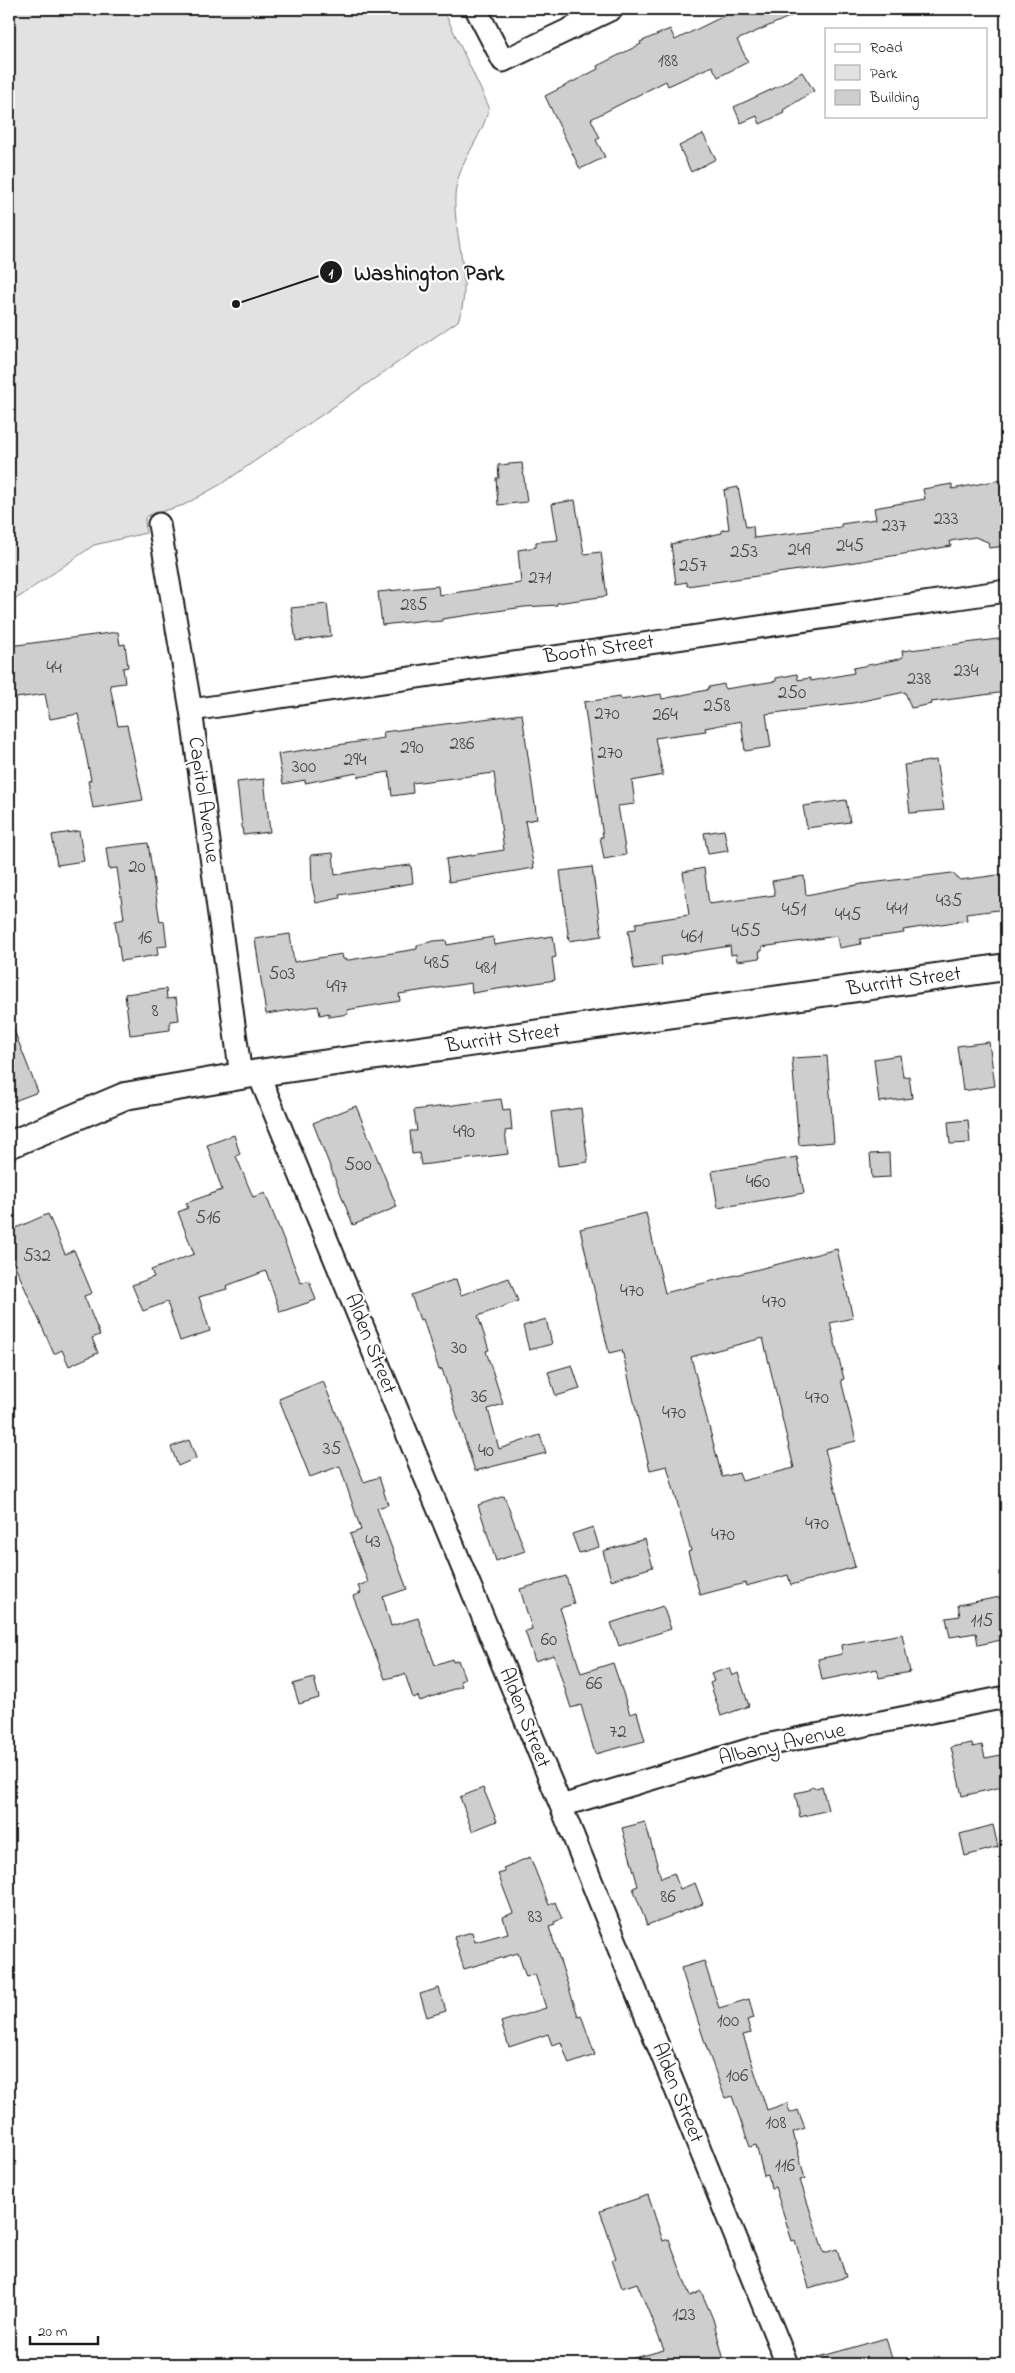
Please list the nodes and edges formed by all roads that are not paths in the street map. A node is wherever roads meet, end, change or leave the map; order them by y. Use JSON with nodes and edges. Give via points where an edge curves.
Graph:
{"nodes":[{"id":1,"x":476,"y":9,"type":"edge"},
{"id":2,"x":612,"y":9,"type":"edge"},
{"id":3,"x":160,"y":524,"type":"dead end"},
{"id":4,"x":1006,"y":591,"type":"edge"},
{"id":5,"x":191,"y":710,"type":"junction"},
{"id":6,"x":1006,"y":967,"type":"edge"},
{"id":7,"x":249,"y":1075,"type":"junction"},
{"id":8,"x":9,"y":1145,"type":"edge"},
{"id":9,"x":1006,"y":1697,"type":"edge"},
{"id":10,"x":561,"y":1806,"type":"junction"},
{"id":11,"x":787,"y":2364,"type":"edge"}],
"edges":[{"from":1,"to":2,"type":"street","via":[[504,61]]},
{"from":3,"to":5,"type":"street","name":"Capitol Avenue"},
{"from":4,"to":5,"type":"street","name":"Booth Street"},
{"from":5,"to":7,"type":"street","name":"Capitol Avenue"},
{"from":6,"to":7,"type":"street","name":"Burritt Street"},
{"from":7,"to":8,"type":"street","name":"Burritt Street","via":[[125,1096]]},
{"from":7,"to":10,"type":"street","name":"Alden Street"},
{"from":9,"to":10,"type":"street","name":"Albany Avenue","via":[[761,1746]]},
{"from":10,"to":11,"type":"street","name":"Alden Street"}]}
